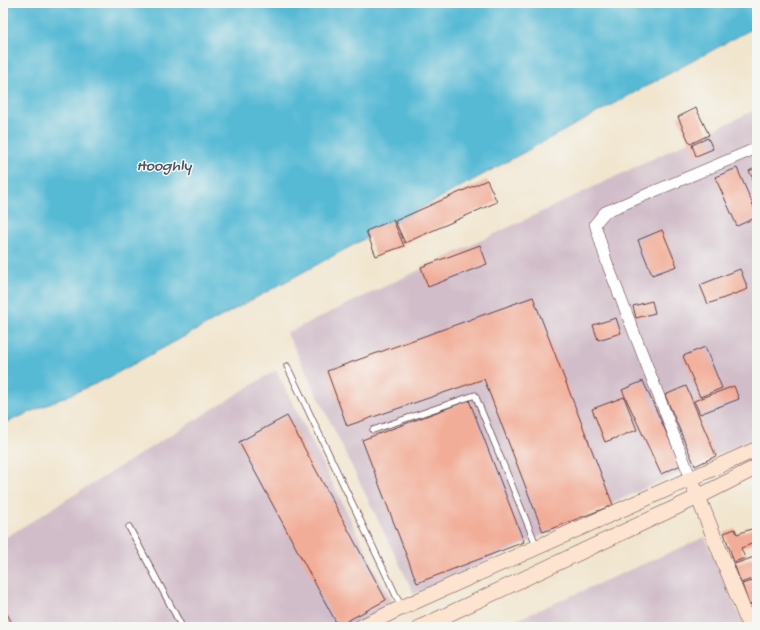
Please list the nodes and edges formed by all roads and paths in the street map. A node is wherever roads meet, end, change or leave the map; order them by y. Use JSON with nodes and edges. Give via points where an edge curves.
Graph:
{"nodes":[{"id":1,"x":757,"y":148,"type":"edge"},
{"id":2,"x":287,"y":366,"type":"dead end"},
{"id":3,"x":373,"y":430,"type":"dead end"},
{"id":4,"x":757,"y":449,"type":"edge"},
{"id":5,"x":757,"y":467,"type":"edge"},
{"id":6,"x":691,"y":479,"type":"junction"},
{"id":7,"x":698,"y":497,"type":"junction"},
{"id":8,"x":129,"y":527,"type":"dead end"},
{"id":9,"x":538,"y":547,"type":"junction"},
{"id":10,"x":401,"y":608,"type":"junction"},
{"id":11,"x":182,"y":627,"type":"edge"},
{"id":12,"x":361,"y":627,"type":"edge"},
{"id":13,"x":421,"y":627,"type":"edge"},
{"id":14,"x":750,"y":627,"type":"edge"}],
"edges":[{"from":1,"to":6,"type":"street","via":[[606,212],[595,224],[607,263]]},
{"from":2,"to":10,"type":"lane"},
{"from":3,"to":9,"type":"lane","via":[[475,395]]},
{"from":4,"to":6,"type":"main road"},
{"from":5,"to":7,"type":"main road"},
{"from":6,"to":7,"type":"main road"},
{"from":6,"to":9,"type":"main road"},
{"from":7,"to":13,"type":"main road"},
{"from":7,"to":14,"type":"main road"},
{"from":8,"to":11,"type":"lane"},
{"from":9,"to":10,"type":"main road"},
{"from":10,"to":12,"type":"main road"}]}
